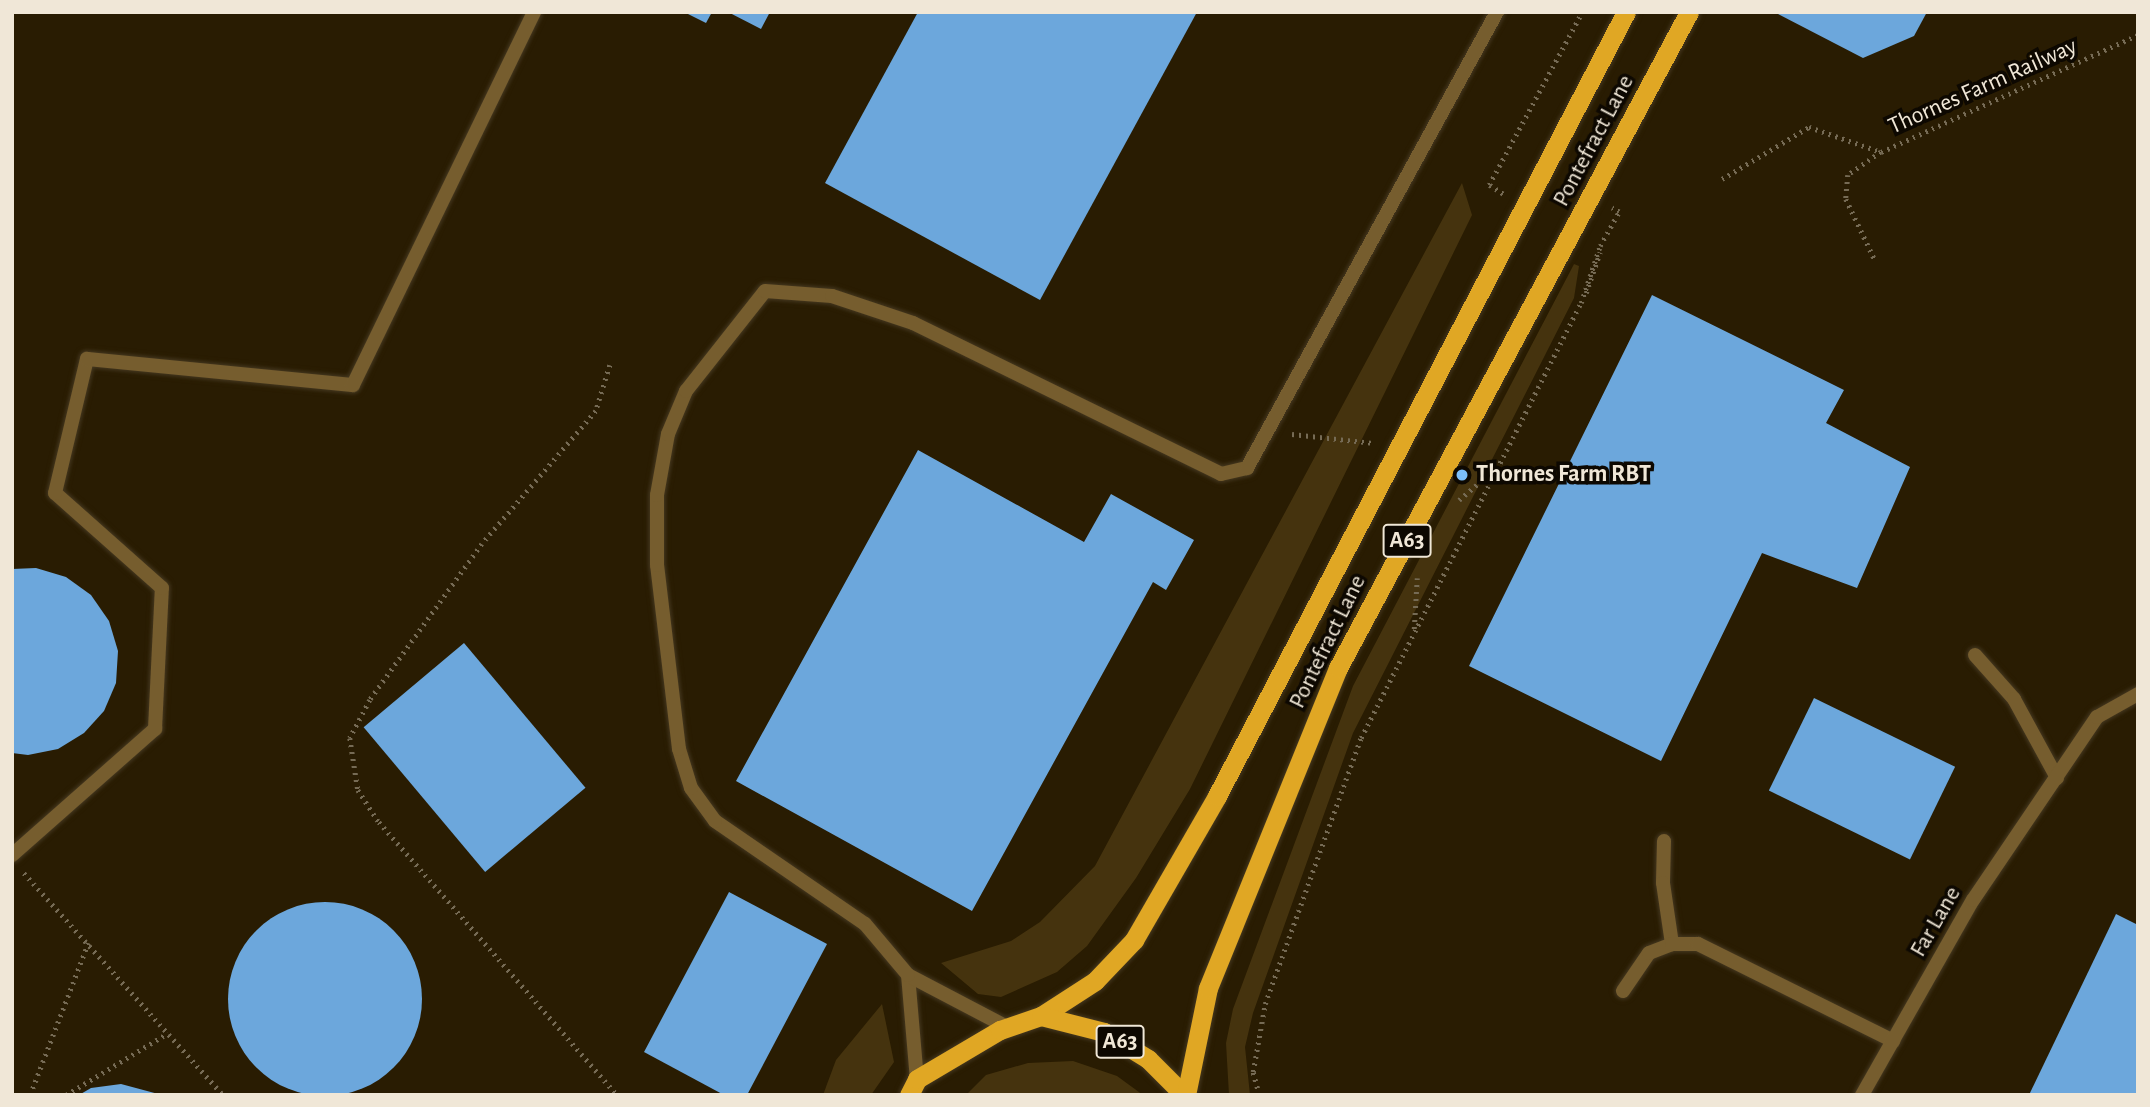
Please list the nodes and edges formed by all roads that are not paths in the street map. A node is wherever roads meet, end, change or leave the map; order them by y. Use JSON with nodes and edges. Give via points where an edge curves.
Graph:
{"nodes":[{"id":1,"x":534,"y":12,"type":"edge"},
{"id":2,"x":1497,"y":12,"type":"edge"},
{"id":3,"x":1626,"y":12,"type":"edge"},
{"id":4,"x":1689,"y":12,"type":"edge"},
{"id":5,"x":1975,"y":654,"type":"dead end"},
{"id":6,"x":2138,"y":694,"type":"edge"},
{"id":7,"x":2057,"y":778,"type":"junction"},
{"id":8,"x":1664,"y":841,"type":"dead end"},
{"id":9,"x":12,"y":855,"type":"edge"},
{"id":10,"x":1672,"y":944,"type":"junction"},
{"id":11,"x":908,"y":975,"type":"junction"},
{"id":12,"x":1623,"y":990,"type":"dead end"},
{"id":13,"x":1041,"y":1016,"type":"junction"},
{"id":14,"x":1007,"y":1027,"type":"junction"},
{"id":15,"x":1893,"y":1041,"type":"junction"},
{"id":16,"x":913,"y":1087,"type":"edge"},
{"id":17,"x":1185,"y":1095,"type":"edge"},
{"id":18,"x":1862,"y":1095,"type":"edge"}],
"edges":[{"from":1,"to":9,"type":"lane","via":[[353,385],[87,359],[55,493],[162,588],[155,729]]},
{"from":2,"to":11,"type":"lane","via":[[1247,468],[1221,474],[913,323],[832,296],[765,291],[686,391],[668,434],[657,495],[657,565],[679,749],[691,788],[715,821],[865,924]]},
{"from":3,"to":13,"type":"highway","name":"Pontefract Lane","number":"A63","via":[[1217,796],[1134,940],[1095,981]]},
{"from":4,"to":17,"type":"highway","name":"Pontefract Lane","number":"A63","via":[[1338,668],[1208,988]]},
{"from":5,"to":7,"type":"lane","via":[[2014,699]]},
{"from":6,"to":7,"type":"lane","name":"Far Lane","via":[[2097,717]]},
{"from":7,"to":15,"type":"lane","name":"Far Lane","via":[[1973,901]]},
{"from":8,"to":10,"type":"lane","via":[[1663,883]]},
{"from":10,"to":12,"type":"lane","via":[[1650,953]]},
{"from":10,"to":15,"type":"lane","via":[[1698,944]]},
{"from":11,"to":14,"type":"lane"},
{"from":11,"to":16,"type":"lane"},
{"from":13,"to":14,"type":"highway","number":"A63"},
{"from":13,"to":17,"type":"highway","number":"A63","via":[[1104,1031],[1148,1059]]},
{"from":14,"to":16,"type":"highway","number":"A63"},
{"from":15,"to":18,"type":"lane","name":"Far Lane"}]}
